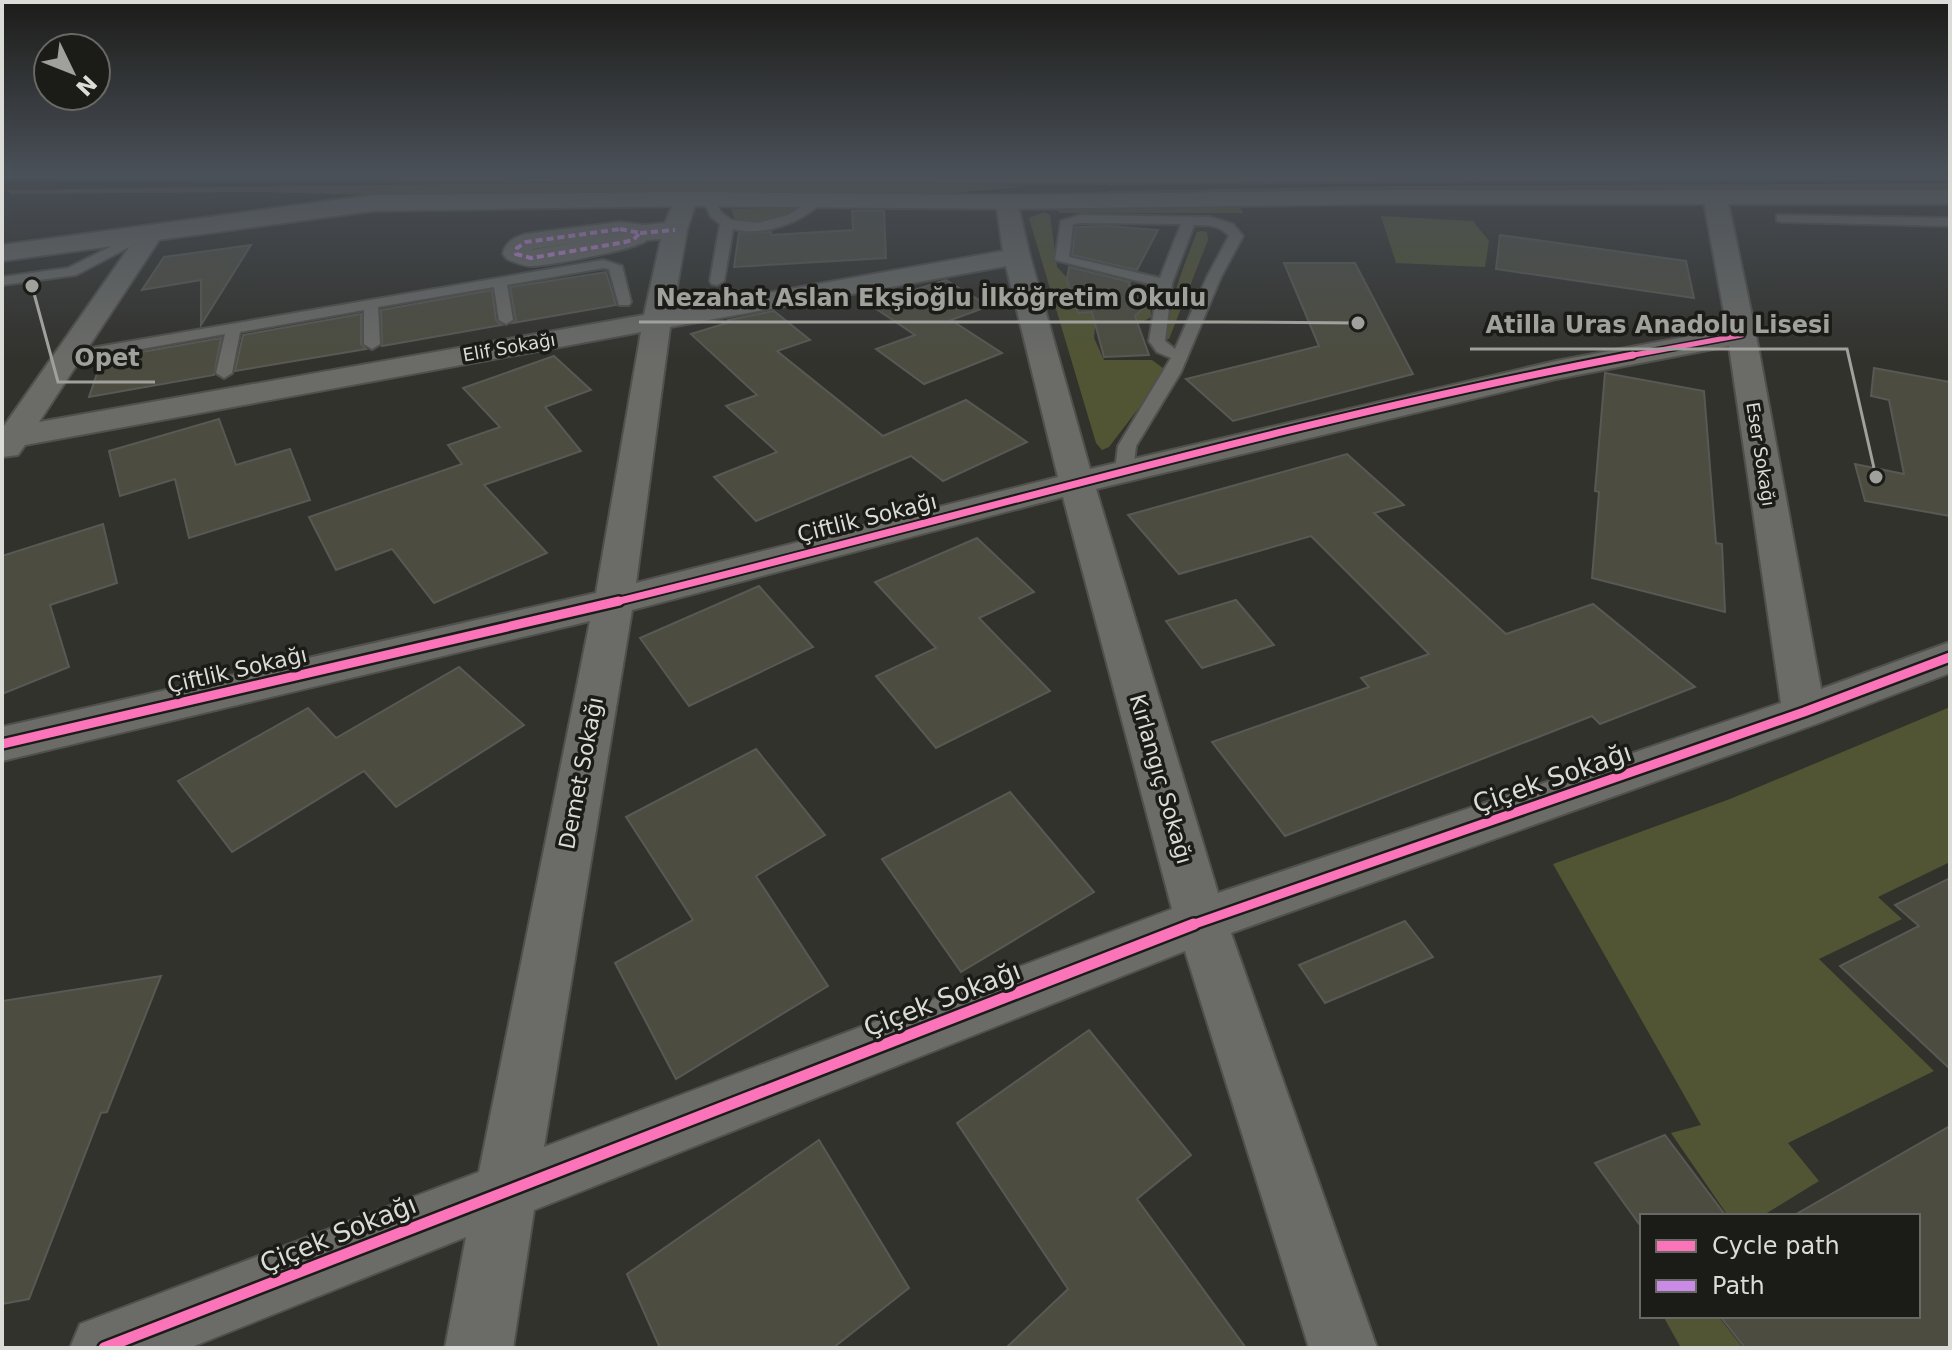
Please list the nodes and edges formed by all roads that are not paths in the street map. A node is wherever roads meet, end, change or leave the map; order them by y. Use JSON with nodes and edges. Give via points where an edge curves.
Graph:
{"nodes":[{"id":1,"x":139,"y":233,"type":"edge"},
{"id":2,"x":149,"y":233,"type":"edge"},
{"id":3,"x":152,"y":233,"type":"edge"},
{"id":4,"x":671,"y":233,"type":"edge"},
{"id":5,"x":725,"y":233,"type":"edge"},
{"id":6,"x":1013,"y":233,"type":"edge"},
{"id":7,"x":1065,"y":233,"type":"edge"},
{"id":8,"x":1184,"y":233,"type":"edge"},
{"id":9,"x":1233,"y":233,"type":"edge"},
{"id":10,"x":1722,"y":233,"type":"edge"},
{"id":11,"x":2,"y":253,"type":"edge"},
{"id":12,"x":1017,"y":256,"type":"junction"},
{"id":13,"x":2,"y":281,"type":"edge"},
{"id":14,"x":717,"y":281,"type":"dead end"},
{"id":15,"x":500,"y":283,"type":"junction"},
{"id":16,"x":1165,"y":283,"type":"junction"},
{"id":17,"x":371,"y":305,"type":"junction"},
{"id":18,"x":641,"y":311,"type":"junction"},
{"id":19,"x":506,"y":320,"type":"dead end"},
{"id":20,"x":233,"y":330,"type":"junction"},
{"id":21,"x":1742,"y":335,"type":"junction"},
{"id":22,"x":372,"y":344,"type":"dead end"},
{"id":23,"x":1178,"y":355,"type":"junction"},
{"id":24,"x":68,"y":357,"type":"junction"},
{"id":25,"x":224,"y":373,"type":"dead end"},
{"id":26,"x":6,"y":443,"type":"edge"},
{"id":27,"x":1124,"y":471,"type":"junction"},
{"id":28,"x":1077,"y":483,"type":"junction"},
{"id":29,"x":614,"y":602,"type":"junction"},
{"id":30,"x":1950,"y":657,"type":"edge"},
{"id":31,"x":1804,"y":712,"type":"junction"},
{"id":32,"x":2,"y":744,"type":"edge"},
{"id":33,"x":1201,"y":921,"type":"junction"},
{"id":34,"x":506,"y":1189,"type":"junction"},
{"id":35,"x":104,"y":1348,"type":"edge"},
{"id":36,"x":479,"y":1348,"type":"edge"},
{"id":37,"x":1343,"y":1348,"type":"edge"}],
"edges":[{"from":1,"to":11,"type":"main road"},
{"from":2,"to":13,"type":"lane","via":[[71,272]]},
{"from":3,"to":24,"type":"street"},
{"from":4,"to":18,"type":"street","name":"Demet Sokağı"},
{"from":5,"to":14,"type":"lane"},
{"from":6,"to":12,"type":"street","name":"Kırlangıç Sokağı"},
{"from":7,"to":16,"type":"lane","via":[[1062,260]]},
{"from":8,"to":16,"type":"lane"},
{"from":9,"to":23,"type":"lane"},
{"from":10,"to":21,"type":"street","name":"Eser Sokağı"},
{"from":12,"to":18,"type":"street","name":"Elif Sokağı"},
{"from":12,"to":28,"type":"street","name":"Kırlangıç Sokağı"},
{"from":15,"to":17,"type":"lane"},
{"from":15,"to":18,"type":"lane","via":[[615,266]]},
{"from":15,"to":19,"type":"lane"},
{"from":16,"to":23,"type":"lane","via":[[1157,341]]},
{"from":17,"to":20,"type":"lane"},
{"from":17,"to":22,"type":"lane"},
{"from":18,"to":26,"type":"street","name":"Elif Sokağı"},
{"from":18,"to":29,"type":"street","name":"Demet Sokağı"},
{"from":20,"to":24,"type":"lane"},
{"from":20,"to":25,"type":"lane"},
{"from":21,"to":27,"type":"street","name":"Çiftlik Sokağı","via":[[1556,370]]},
{"from":21,"to":31,"type":"street","name":"Eser Sokağı"},
{"from":23,"to":27,"type":"lane","via":[[1127,446]]},
{"from":24,"to":26,"type":"street"},
{"from":27,"to":28,"type":"street","name":"Çiftlik Sokağı"},
{"from":28,"to":29,"type":"street","name":"Çiftlik Sokağı"},
{"from":28,"to":33,"type":"street","name":"Kırlangıç Sokağı"},
{"from":29,"to":32,"type":"street","name":"Çiftlik Sokağı"},
{"from":29,"to":34,"type":"street","name":"Demet Sokağı"},
{"from":30,"to":31,"type":"street","name":"Çiçek Sokağı"},
{"from":31,"to":33,"type":"street","name":"Çiçek Sokağı"},
{"from":33,"to":34,"type":"street","name":"Çiçek Sokağı"},
{"from":33,"to":37,"type":"street","name":"Kırlangıç Sokağı"},
{"from":34,"to":35,"type":"street","name":"Çiçek Sokağı"},
{"from":34,"to":36,"type":"street","name":"Demet Sokağı"}]}
